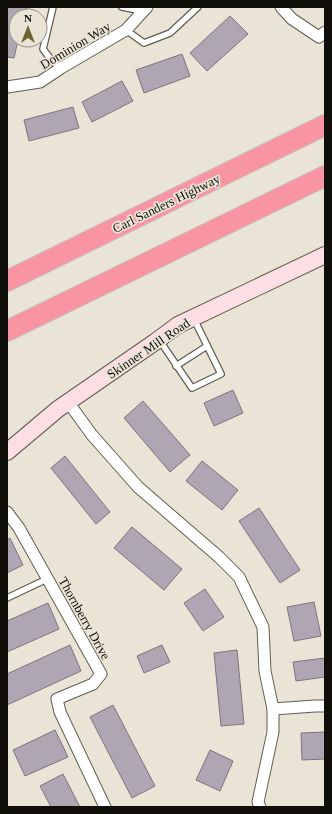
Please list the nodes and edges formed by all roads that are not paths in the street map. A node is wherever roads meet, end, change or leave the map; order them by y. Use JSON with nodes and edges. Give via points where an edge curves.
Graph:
{"nodes":[{"id":1,"x":53,"y":7,"type":"edge"},
{"id":2,"x":122,"y":7,"type":"edge"},
{"id":3,"x":198,"y":7,"type":"edge"},
{"id":4,"x":281,"y":7,"type":"edge"},
{"id":5,"x":145,"y":9,"type":"edge"},
{"id":6,"x":126,"y":30,"type":"junction"},
{"id":7,"x":322,"y":35,"type":"edge"},
{"id":8,"x":61,"y":68,"type":"junction"},
{"id":9,"x":7,"y":87,"type":"edge"},
{"id":10,"x":325,"y":125,"type":"edge"},
{"id":11,"x":325,"y":176,"type":"edge"},
{"id":12,"x":325,"y":254,"type":"edge"},
{"id":13,"x":7,"y":281,"type":"edge"},
{"id":14,"x":194,"y":318,"type":"junction"},
{"id":15,"x":7,"y":331,"type":"edge"},
{"id":16,"x":158,"y":339,"type":"junction"},
{"id":17,"x":207,"y":346,"type":"junction"},
{"id":18,"x":176,"y":366,"type":"junction"},
{"id":19,"x":68,"y":402,"type":"junction"},
{"id":20,"x":7,"y":452,"type":"edge"},
{"id":21,"x":7,"y":512,"type":"edge"},
{"id":22,"x":48,"y":579,"type":"junction"},
{"id":23,"x":7,"y":598,"type":"edge"},
{"id":24,"x":325,"y":706,"type":"edge"},
{"id":25,"x":273,"y":709,"type":"junction"},
{"id":26,"x":105,"y":807,"type":"edge"},
{"id":27,"x":260,"y":807,"type":"edge"}],
"edges":[{"from":1,"to":8,"type":"lane","via":[[43,49]]},
{"from":2,"to":5,"type":"lane"},
{"from":3,"to":6,"type":"lane","via":[[170,33],[144,43]]},
{"from":4,"to":7,"type":"street","via":[[292,19]]},
{"from":5,"to":6,"type":"street","name":"Dominion Way"},
{"from":6,"to":8,"type":"street","name":"Dominion Way"},
{"from":8,"to":9,"type":"street","name":"Dominion Way","via":[[40,82]]},
{"from":10,"to":13,"type":"highway","name":"Carl Sanders Highway"},
{"from":11,"to":15,"type":"highway"},
{"from":12,"to":14,"type":"street","name":"Skinner Mill Road"},
{"from":14,"to":16,"type":"street","name":"Skinner Mill Road","via":[[178,325]]},
{"from":14,"to":17,"type":"lane"},
{"from":16,"to":18,"type":"lane"},
{"from":16,"to":19,"type":"street","name":"Skinner Mill Road"},
{"from":17,"to":18,"type":"lane"},
{"from":17,"to":18,"type":"lane","via":[[221,374],[192,388]]},
{"from":19,"to":20,"type":"street","name":"Skinner Mill Road"},
{"from":19,"to":25,"type":"street","via":[[92,435],[138,487],[239,577],[264,627],[265,671]]},
{"from":21,"to":22,"type":"street","name":"Thornberry Drive"},
{"from":22,"to":23,"type":"lane"},
{"from":22,"to":26,"type":"street","name":"Thornberry Drive","via":[[101,674],[93,684],[57,699],[60,712]]},
{"from":24,"to":25,"type":"street"},
{"from":25,"to":27,"type":"street","via":[[273,732],[258,802]]}]}
